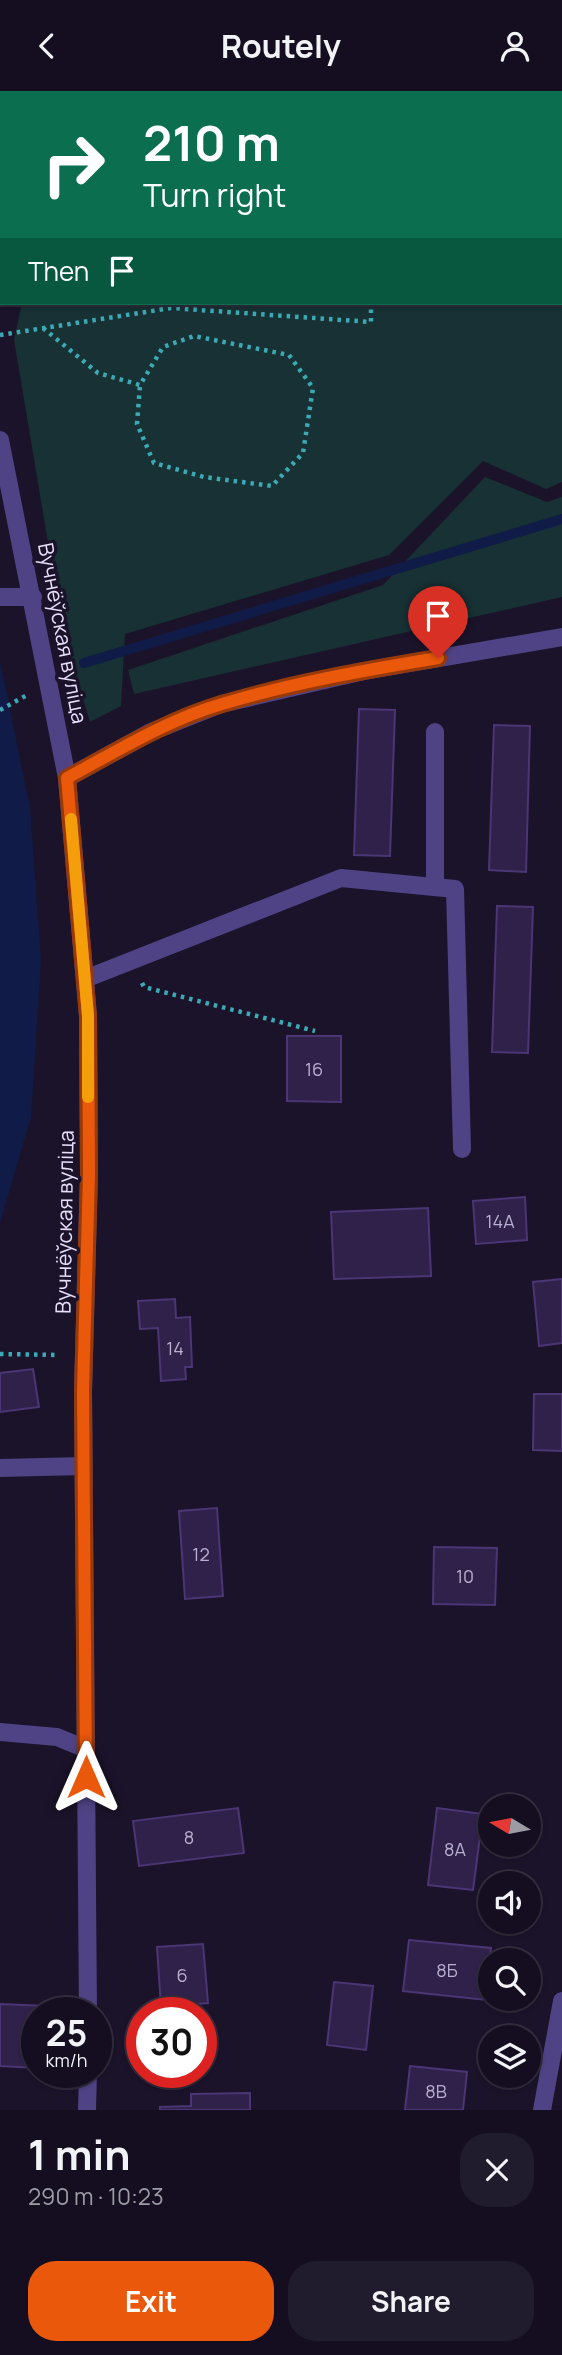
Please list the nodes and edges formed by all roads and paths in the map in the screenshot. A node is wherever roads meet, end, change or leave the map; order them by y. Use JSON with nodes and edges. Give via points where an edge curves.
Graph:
{"nodes":[{"id":1,"x":372,"y":305,"type":"edge"},
{"id":2,"x":43,"y":328,"type":"junction"},
{"id":3,"x":0,"y":335,"type":"edge"},
{"id":4,"x":140,"y":385,"type":"junction"},
{"id":5,"x":0,"y":440,"type":"edge"},
{"id":6,"x":0,"y":597,"type":"edge"},
{"id":7,"x":33,"y":597,"type":"junction"},
{"id":8,"x":562,"y":637,"type":"edge"},
{"id":9,"x":435,"y":732,"type":"dead end"},
{"id":10,"x":67,"y":778,"type":"junction"},
{"id":11,"x":435,"y":887,"type":"junction"},
{"id":12,"x":130,"y":961,"type":"junction"},
{"id":13,"x":85,"y":979,"type":"junction"},
{"id":14,"x":315,"y":1031,"type":"dead end"},
{"id":15,"x":463,"y":1149,"type":"dead end"},
{"id":16,"x":0,"y":1354,"type":"edge"},
{"id":17,"x":84,"y":1356,"type":"junction"},
{"id":18,"x":83,"y":1466,"type":"junction"},
{"id":19,"x":0,"y":1468,"type":"edge"},
{"id":20,"x":0,"y":1732,"type":"edge"},
{"id":21,"x":86,"y":1749,"type":"junction"},
{"id":22,"x":88,"y":1997,"type":"edge"},
{"id":23,"x":562,"y":2001,"type":"edge"},
{"id":24,"x":88,"y":2088,"type":"edge"},
{"id":25,"x":88,"y":2110,"type":"edge"},
{"id":26,"x":542,"y":2110,"type":"edge"}],
"edges":[{"from":1,"to":2,"type":"path","via":[[371,322],[171,308]]},
{"from":2,"to":3,"type":"path"},
{"from":2,"to":4,"type":"path","via":[[98,373]]},
{"from":4,"to":4,"type":"path","via":[[163,347],[194,336],[289,355],[313,388],[303,453],[272,486],[204,477],[154,463],[137,424]]},
{"from":5,"to":7,"type":"street","name":"Вучнёўская вуліца"},
{"from":6,"to":7,"type":"street"},
{"from":7,"to":10,"type":"street","name":"Вучнёўская вуліца"},
{"from":8,"to":10,"type":"street","via":[[364,671],[221,704],[151,732]]},
{"from":9,"to":11,"type":"street"},
{"from":10,"to":13,"type":"street","name":"Вучнёўская вуліца"},
{"from":11,"to":12,"type":"street","via":[[341,878]]},
{"from":11,"to":15,"type":"street","via":[[454,889]]},
{"from":12,"to":13,"type":"street"},
{"from":12,"to":14,"type":"path","via":[[144,987]]},
{"from":13,"to":17,"type":"street","name":"Вучнёўская вуліца","via":[[89,1174]]},
{"from":16,"to":17,"type":"path"},
{"from":17,"to":18,"type":"street","name":"Вучнёўская вуліца"},
{"from":18,"to":19,"type":"street"},
{"from":18,"to":21,"type":"street","name":"Вучнёўская вуліца"},
{"from":20,"to":21,"type":"street","via":[[57,1737]]},
{"from":21,"to":22,"type":"street","name":"Вучнёўская вуліца"},
{"from":23,"to":26,"type":"street"},
{"from":24,"to":25,"type":"street"}]}
